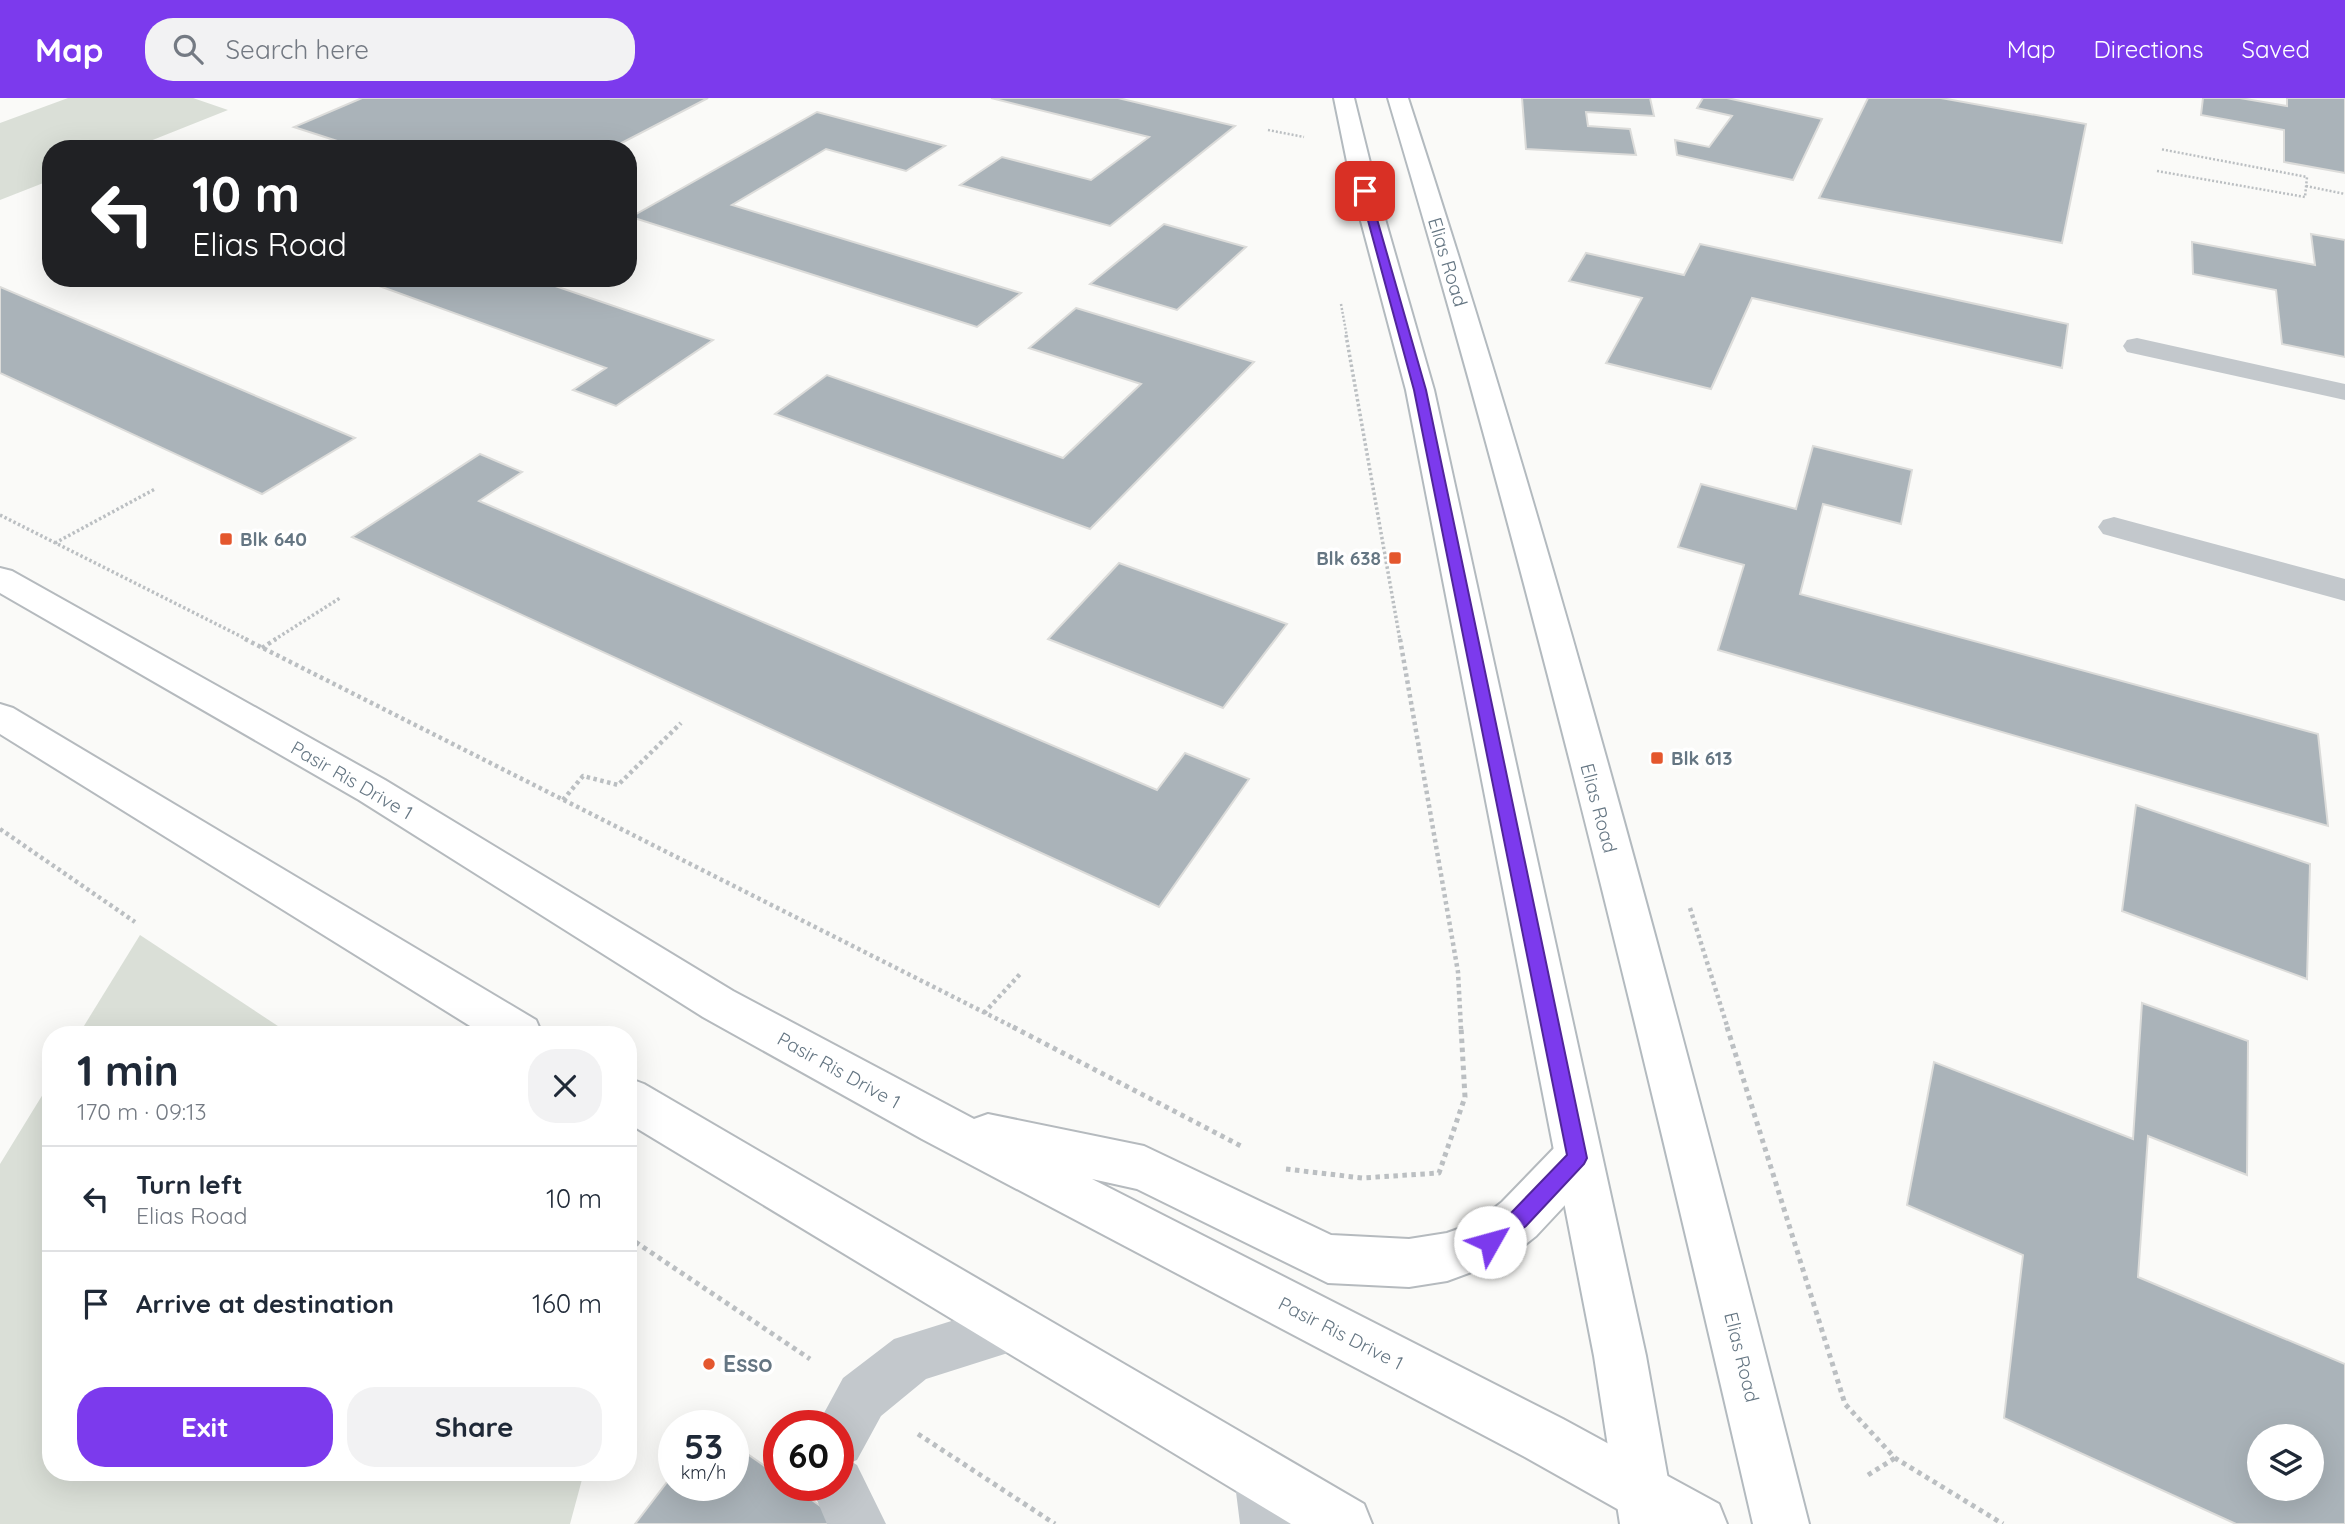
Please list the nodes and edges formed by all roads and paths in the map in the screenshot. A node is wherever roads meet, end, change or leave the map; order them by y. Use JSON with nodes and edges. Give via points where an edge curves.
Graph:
{"nodes":[{"id":1,"x":1344,"y":98,"type":"edge"},
{"id":2,"x":1398,"y":98,"type":"edge"},
{"id":3,"x":2160,"y":149,"type":"dead end"},
{"id":4,"x":2157,"y":171,"type":"dead end"},
{"id":5,"x":2306,"y":186,"type":"junction"},
{"id":6,"x":2345,"y":194,"type":"edge"},
{"id":7,"x":1340,"y":299,"type":"dead end"},
{"id":8,"x":2137,"y":346,"type":"dead end"},
{"id":9,"x":2345,"y":392,"type":"edge"},
{"id":10,"x":155,"y":489,"type":"dead end"},
{"id":11,"x":0,"y":515,"type":"edge"},
{"id":12,"x":2114,"y":527,"type":"dead end"},
{"id":13,"x":55,"y":543,"type":"junction"},
{"id":14,"x":0,"y":579,"type":"edge"},
{"id":15,"x":2345,"y":590,"type":"edge"},
{"id":16,"x":340,"y":598,"type":"dead end"},
{"id":17,"x":262,"y":648,"type":"junction"},
{"id":18,"x":0,"y":718,"type":"edge"},
{"id":19,"x":681,"y":723,"type":"dead end"},
{"id":20,"x":564,"y":800,"type":"junction"},
{"id":21,"x":0,"y":829,"type":"edge"},
{"id":22,"x":1687,"y":898,"type":"dead end"},
{"id":23,"x":135,"y":922,"type":"dead end"},
{"id":24,"x":1021,"y":973,"type":"dead end"},
{"id":25,"x":984,"y":1013,"type":"junction"},
{"id":26,"x":507,"y":1026,"type":"edge"},
{"id":27,"x":637,"y":1104,"type":"edge"},
{"id":28,"x":938,"y":1124,"type":"junction"},
{"id":29,"x":1247,"y":1150,"type":"dead end"},
{"id":30,"x":1577,"y":1158,"type":"junction"},
{"id":31,"x":1281,"y":1168,"type":"dead end"},
{"id":32,"x":1012,"y":1328,"type":"junction"},
{"id":33,"x":854,"y":1412,"type":"edge"},
{"id":34,"x":1895,"y":1458,"type":"junction"},
{"id":35,"x":1868,"y":1475,"type":"dead end"},
{"id":36,"x":1264,"y":1500,"type":"edge"},
{"id":37,"x":845,"y":1501,"type":"edge"},
{"id":38,"x":1645,"y":1508,"type":"edge"},
{"id":39,"x":858,"y":1524,"type":"edge"},
{"id":40,"x":1344,"y":1524,"type":"edge"},
{"id":41,"x":1699,"y":1524,"type":"edge"},
{"id":42,"x":1781,"y":1524,"type":"edge"},
{"id":43,"x":2003,"y":1524,"type":"edge"}],
"edges":[{"from":1,"to":30,"type":"main road","via":[[1420,390]]},
{"from":2,"to":42,"type":"main road","name":"Elias Road","via":[[1447,255],[1559,656],[1710,1232]]},
{"from":3,"to":5,"type":"path","via":[[2306,177]]},
{"from":4,"to":5,"type":"path","via":[[2305,197]]},
{"from":5,"to":6,"type":"path"},
{"from":7,"to":31,"type":"path","via":[[1458,972],[1465,1097],[1439,1173],[1362,1178]]},
{"from":8,"to":9,"type":"lane"},
{"from":10,"to":13,"type":"path"},
{"from":11,"to":13,"type":"path"},
{"from":12,"to":15,"type":"lane"},
{"from":13,"to":17,"type":"path"},
{"from":14,"to":28,"type":"main road","name":"Pasir Ris Drive 1","via":[[372,790],[718,1004]]},
{"from":16,"to":17,"type":"path"},
{"from":17,"to":20,"type":"path"},
{"from":18,"to":26,"type":"main road"},
{"from":19,"to":20,"type":"path","via":[[618,785],[583,776]]},
{"from":20,"to":25,"type":"path"},
{"from":21,"to":23,"type":"path"},
{"from":22,"to":34,"type":"path","via":[[1845,1404]]},
{"from":24,"to":25,"type":"path"},
{"from":25,"to":29,"type":"path"},
{"from":27,"to":32,"type":"main road"},
{"from":28,"to":30,"type":"main road","via":[[1144,1168],[1328,1259],[1396,1263],[1447,1257],[1490,1242],[1519,1219]]},
{"from":28,"to":38,"type":"main road","name":"Pasir Ris Drive 1","via":[[1544,1438]]},
{"from":30,"to":38,"type":"main road","via":[[1620,1356]]},
{"from":32,"to":33,"type":"lane","via":[[912,1357],[862,1397]]},
{"from":32,"to":36,"type":"main road"},
{"from":34,"to":35,"type":"path"},
{"from":34,"to":43,"type":"path"},
{"from":36,"to":40,"type":"main road"},
{"from":37,"to":39,"type":"lane"},
{"from":38,"to":41,"type":"main road","name":"Pasir Ris Drive 1"}]}
